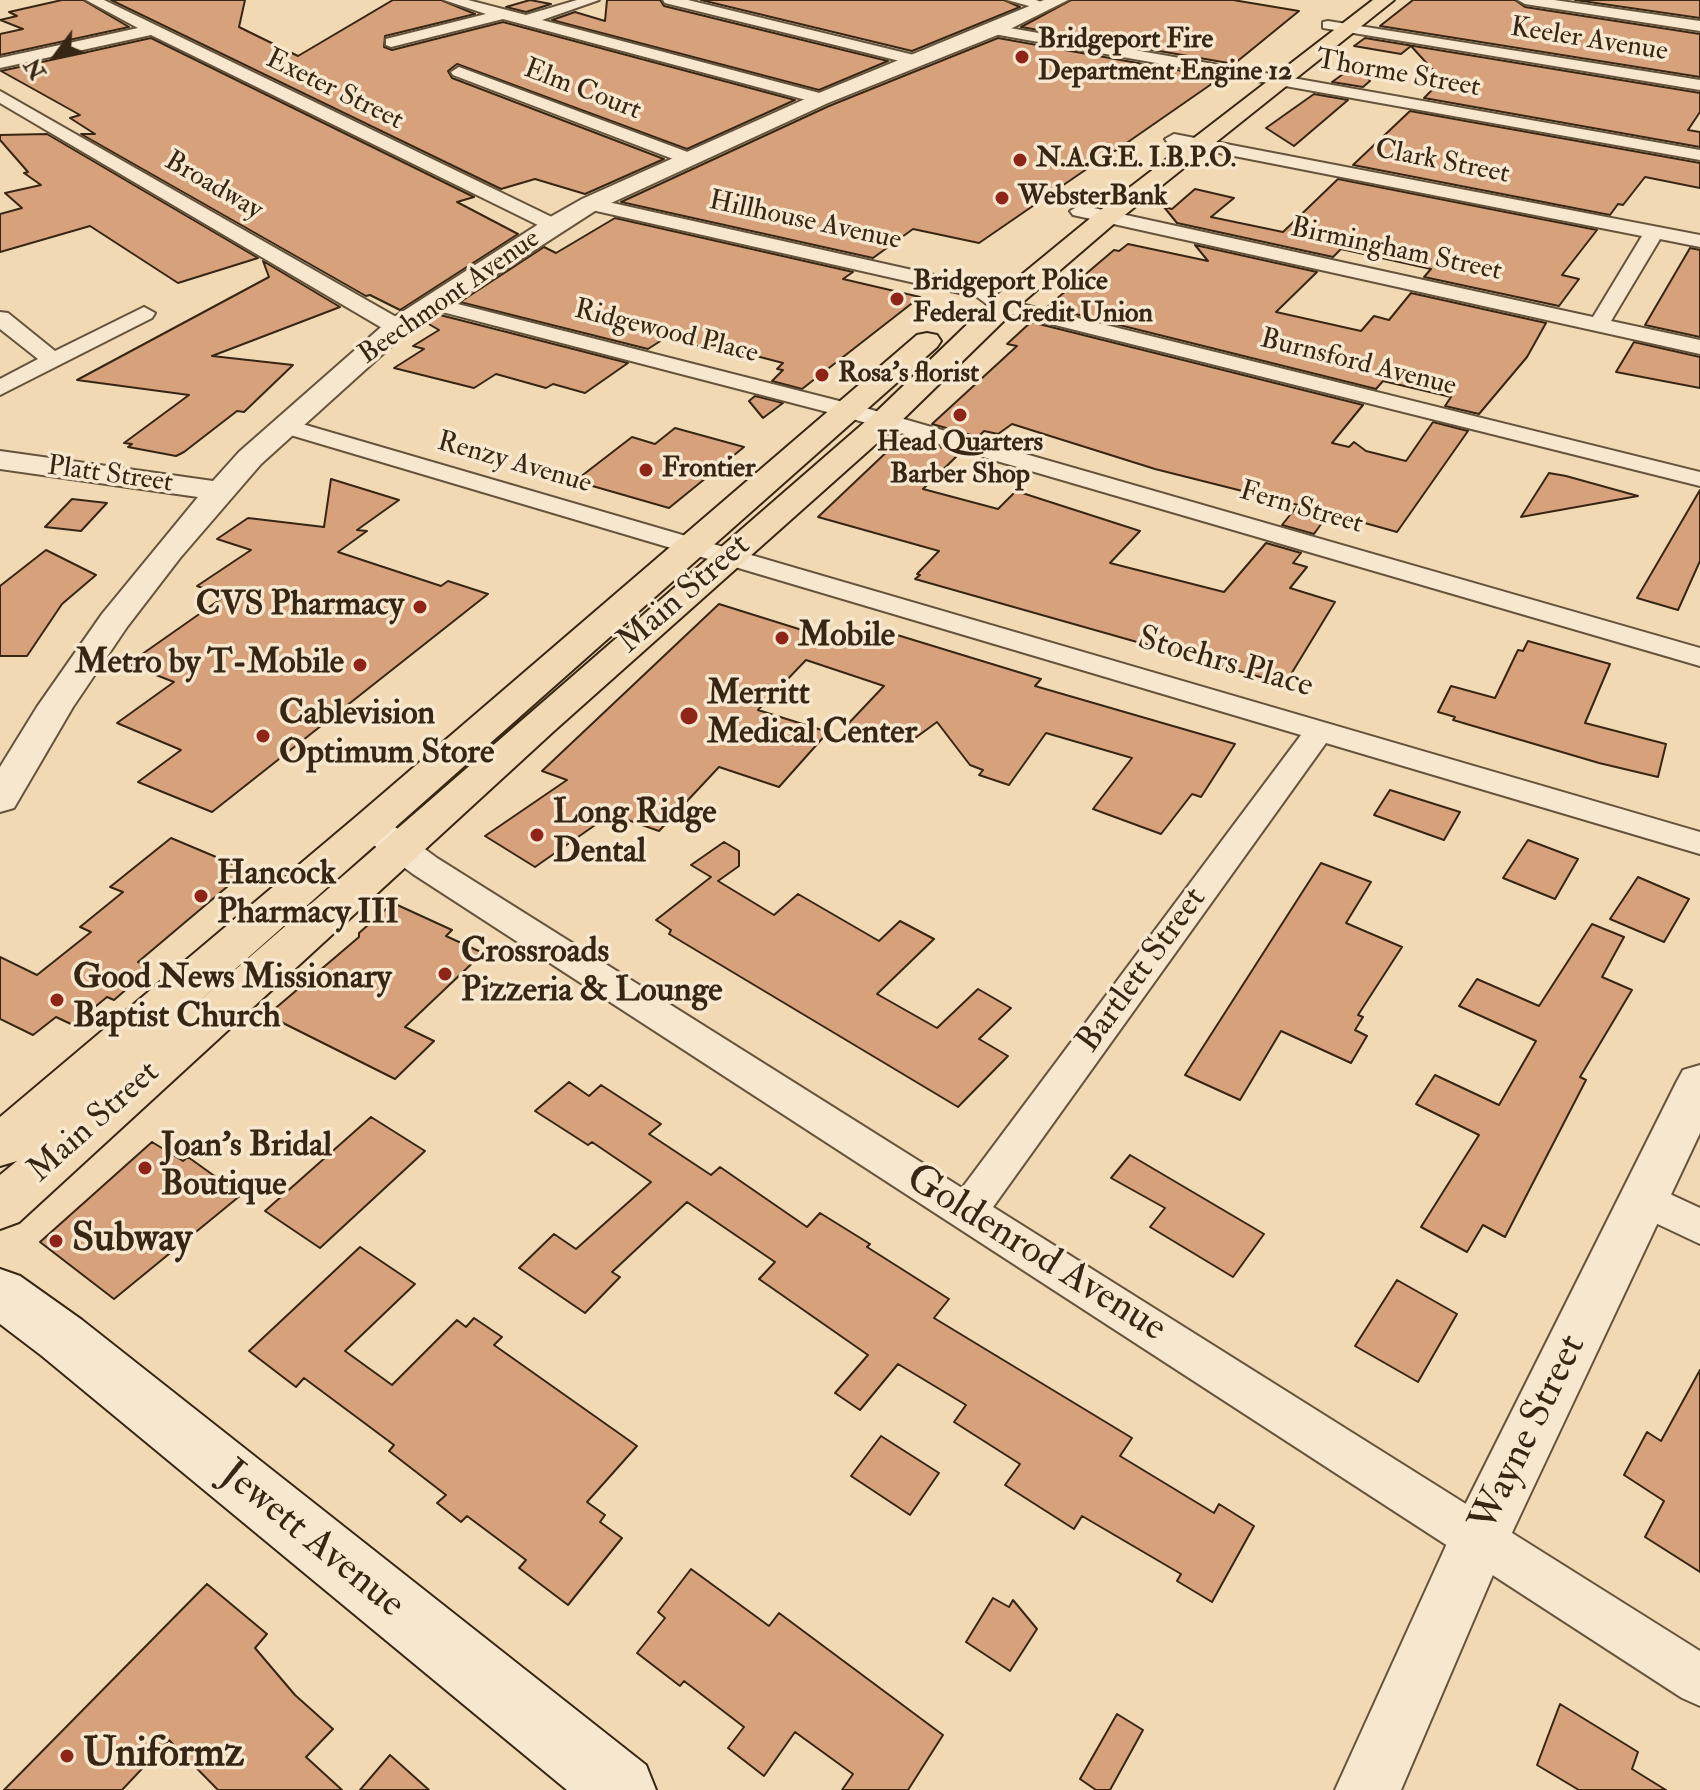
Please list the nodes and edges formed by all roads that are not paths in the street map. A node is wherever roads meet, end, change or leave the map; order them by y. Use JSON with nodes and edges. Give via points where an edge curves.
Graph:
{"nodes":[{"id":1,"x":93,"y":0,"type":"edge"},
{"id":2,"x":451,"y":0,"type":"edge"},
{"id":3,"x":592,"y":0,"type":"edge"},
{"id":4,"x":670,"y":0,"type":"edge"},
{"id":5,"x":1014,"y":0,"type":"edge"},
{"id":6,"x":1385,"y":0,"type":"edge"},
{"id":7,"x":1525,"y":0,"type":"edge"},
{"id":8,"x":1051,"y":3,"type":"edge"},
{"id":9,"x":500,"y":14,"type":"junction"},
{"id":10,"x":1346,"y":18,"type":"edge"},
{"id":11,"x":522,"y":21,"type":"junction"},
{"id":12,"x":1700,"y":26,"type":"edge"},
{"id":13,"x":152,"y":30,"type":"junction"},
{"id":14,"x":993,"y":30,"type":"junction"},
{"id":15,"x":391,"y":42,"type":"dead end"},
{"id":16,"x":916,"y":60,"type":"junction"},
{"id":17,"x":0,"y":63,"type":"edge"},
{"id":18,"x":459,"y":72,"type":"dead end"},
{"id":19,"x":1270,"y":79,"type":"junction"},
{"id":20,"x":1700,"y":85,"type":"edge"},
{"id":21,"x":0,"y":96,"type":"edge"},
{"id":22,"x":821,"y":99,"type":"junction"},
{"id":23,"x":1187,"y":142,"type":"junction"},
{"id":24,"x":1700,"y":155,"type":"edge"},
{"id":25,"x":687,"y":158,"type":"junction"},
{"id":26,"x":590,"y":204,"type":"junction"},
{"id":27,"x":1094,"y":214,"type":"junction"},
{"id":28,"x":553,"y":225,"type":"junction"},
{"id":29,"x":1654,"y":232,"type":"junction"},
{"id":30,"x":1700,"y":241,"type":"edge"},
{"id":31,"x":993,"y":299,"type":"junction"},
{"id":32,"x":434,"y":304,"type":"junction"},
{"id":33,"x":144,"y":313,"type":"dead end"},
{"id":34,"x":0,"y":318,"type":"edge"},
{"id":35,"x":1599,"y":324,"type":"junction"},
{"id":36,"x":397,"y":327,"type":"junction"},
{"id":37,"x":1700,"y":347,"type":"edge"},
{"id":38,"x":53,"y":360,"type":"junction"},
{"id":39,"x":0,"y":388,"type":"edge"},
{"id":40,"x":847,"y":410,"type":"junction"},
{"id":41,"x":884,"y":421,"type":"junction"},
{"id":42,"x":285,"y":426,"type":"junction"},
{"id":43,"x":0,"y":460,"type":"edge"},
{"id":44,"x":1700,"y":479,"type":"edge"},
{"id":45,"x":221,"y":491,"type":"junction"},
{"id":46,"x":693,"y":546,"type":"junction"},
{"id":47,"x":728,"y":556,"type":"junction"},
{"id":48,"x":1700,"y":657,"type":"edge"},
{"id":49,"x":1320,"y":730,"type":"junction"},
{"id":50,"x":3,"y":789,"type":"edge"},
{"id":51,"x":386,"y":838,"type":"junction"},
{"id":52,"x":1700,"y":843,"type":"edge"},
{"id":53,"x":1700,"y":1083,"type":"edge"},
{"id":54,"x":0,"y":1146,"type":"edge"},
{"id":55,"x":1644,"y":1199,"type":"junction"},
{"id":56,"x":0,"y":1207,"type":"edge"},
{"id":57,"x":967,"y":1212,"type":"junction"},
{"id":58,"x":1700,"y":1227,"type":"edge"},
{"id":59,"x":0,"y":1293,"type":"edge"},
{"id":60,"x":1480,"y":1537,"type":"junction"},
{"id":61,"x":1700,"y":1680,"type":"edge"},
{"id":62,"x":621,"y":1790,"type":"edge"},
{"id":63,"x":1368,"y":1790,"type":"edge"}],
"edges":[{"from":1,"to":13,"type":"street","name":"Exeter Street"},
{"from":2,"to":9,"type":"street"},
{"from":3,"to":11,"type":"street"},
{"from":4,"to":16,"type":"street"},
{"from":5,"to":8,"type":"street"},
{"from":6,"to":10,"type":"main road","name":"Main Street"},
{"from":7,"to":12,"type":"street"},
{"from":8,"to":14,"type":"street","name":"Beechmont Avenue"},
{"from":9,"to":11,"type":"street"},
{"from":9,"to":15,"type":"street"},
{"from":10,"to":19,"type":"main road","name":"Main Street"},
{"from":10,"to":20,"type":"street","name":"Keeler Avenue"},
{"from":11,"to":22,"type":"street"},
{"from":13,"to":17,"type":"street"},
{"from":13,"to":28,"type":"street","name":"Exeter Street"},
{"from":14,"to":16,"type":"street","name":"Beechmont Avenue"},
{"from":14,"to":19,"type":"street","name":"Thorme Street"},
{"from":16,"to":22,"type":"street","name":"Beechmont Avenue"},
{"from":18,"to":25,"type":"street","name":"Elm Court"},
{"from":19,"to":23,"type":"main road","name":"Main Street"},
{"from":19,"to":24,"type":"street","name":"Thorme Street"},
{"from":21,"to":36,"type":"street","name":"Broadway"},
{"from":22,"to":25,"type":"street","name":"Beechmont Avenue"},
{"from":23,"to":27,"type":"main road","name":"Main Street"},
{"from":23,"to":29,"type":"street","name":"Clark Street"},
{"from":25,"to":26,"type":"street","name":"Beechmont Avenue"},
{"from":26,"to":28,"type":"street","name":"Beechmont Avenue"},
{"from":26,"to":31,"type":"street","name":"Hillhouse Avenue"},
{"from":27,"to":31,"type":"main road","name":"Main Street"},
{"from":27,"to":35,"type":"street","name":"Birmingham Street"},
{"from":28,"to":32,"type":"street","name":"Beechmont Avenue"},
{"from":29,"to":30,"type":"street","name":"Clark Street"},
{"from":29,"to":35,"type":"street"},
{"from":31,"to":40,"type":"main road","name":"Main Street"},
{"from":31,"to":41,"type":"main road","name":"Main Street"},
{"from":31,"to":44,"type":"street","name":"Burnsford Avenue"},
{"from":32,"to":36,"type":"street","name":"Beechmont Avenue"},
{"from":32,"to":40,"type":"street","name":"Ridgewood Place"},
{"from":33,"to":38,"type":"street"},
{"from":34,"to":38,"type":"street"},
{"from":35,"to":37,"type":"street","name":"Birmingham Street"},
{"from":36,"to":42,"type":"street","name":"Beechmont Avenue"},
{"from":38,"to":39,"type":"street"},
{"from":40,"to":41,"type":"street","name":"Ridgewood Place"},
{"from":40,"to":46,"type":"main road","name":"Main Street"},
{"from":41,"to":47,"type":"main road","name":"Main Street"},
{"from":41,"to":48,"type":"street","name":"Fern Street"},
{"from":42,"to":45,"type":"street","name":"Beechmont Avenue"},
{"from":42,"to":46,"type":"street","name":"Renzy Avenue"},
{"from":43,"to":45,"type":"street","name":"Platt Street"},
{"from":45,"to":50,"type":"street","name":"Beechmont Avenue","via":[[114,621]]},
{"from":46,"to":47,"type":"street","name":"Renzy Avenue"},
{"from":46,"to":51,"type":"main road","name":"Main Street"},
{"from":47,"to":49,"type":"street","name":"Stoehrs Place"},
{"from":47,"to":51,"type":"main road","name":"Main Street"},
{"from":49,"to":52,"type":"street","name":"Stoehrs Place"},
{"from":49,"to":57,"type":"street","name":"Bartlett Street"},
{"from":51,"to":54,"type":"main road","name":"Main Street"},
{"from":51,"to":56,"type":"main road","name":"Main Street"},
{"from":51,"to":57,"type":"street","name":"Goldenrod Avenue"},
{"from":53,"to":55,"type":"street","name":"Wayne Street"},
{"from":55,"to":58,"type":"street"},
{"from":55,"to":60,"type":"street","name":"Wayne Street"},
{"from":57,"to":60,"type":"street","name":"Goldenrod Avenue"},
{"from":59,"to":62,"type":"main road","name":"Jewett Avenue"},
{"from":60,"to":61,"type":"street","name":"Goldenrod Avenue"},
{"from":60,"to":63,"type":"street","name":"Wayne Street"}]}
